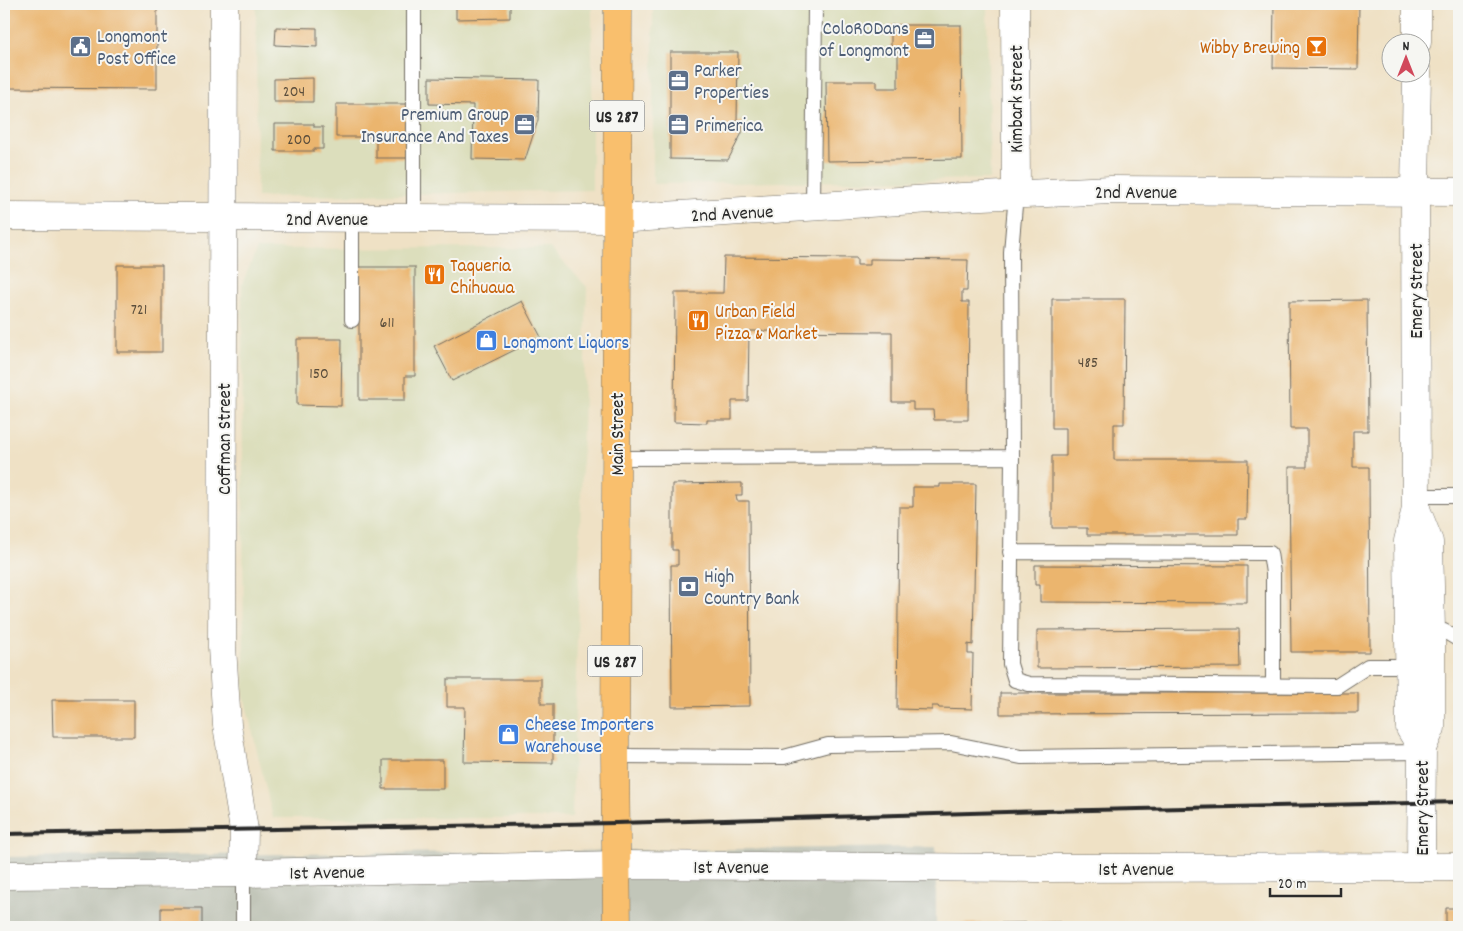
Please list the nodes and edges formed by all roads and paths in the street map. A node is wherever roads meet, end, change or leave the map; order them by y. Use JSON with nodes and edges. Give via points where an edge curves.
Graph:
{"nodes":[{"id":1,"x":224,"y":4,"type":"edge"},
{"id":2,"x":414,"y":4,"type":"edge"},
{"id":3,"x":618,"y":4,"type":"edge"},
{"id":4,"x":815,"y":4,"type":"edge"},
{"id":5,"x":1015,"y":4,"type":"edge"},
{"id":6,"x":1417,"y":4,"type":"edge"},
{"id":7,"x":1417,"y":32,"type":"edge"},
{"id":8,"x":1416,"y":82,"type":"edge"},
{"id":9,"x":1415,"y":191,"type":"junction"},
{"id":10,"x":1459,"y":192,"type":"edge"},
{"id":11,"x":1016,"y":194,"type":"junction"},
{"id":12,"x":813,"y":207,"type":"junction"},
{"id":13,"x":4,"y":216,"type":"edge"},
{"id":14,"x":224,"y":217,"type":"junction"},
{"id":15,"x":352,"y":218,"type":"junction"},
{"id":16,"x":414,"y":218,"type":"junction"},
{"id":17,"x":616,"y":219,"type":"junction"},
{"id":18,"x":352,"y":320,"type":"dead end"},
{"id":19,"x":1012,"y":457,"type":"junction"},
{"id":20,"x":616,"y":458,"type":"junction"},
{"id":21,"x":1459,"y":496,"type":"edge"},
{"id":22,"x":1416,"y":503,"type":"junction"},
{"id":23,"x":1010,"y":552,"type":"junction"},
{"id":24,"x":1431,"y":631,"type":"junction"},
{"id":25,"x":1459,"y":640,"type":"edge"},
{"id":26,"x":1410,"y":666,"type":"junction"},
{"id":27,"x":1273,"y":686,"type":"junction"},
{"id":28,"x":1422,"y":750,"type":"junction"},
{"id":29,"x":615,"y":756,"type":"junction"},
{"id":30,"x":617,"y":865,"type":"junction"},
{"id":31,"x":1459,"y":867,"type":"edge"},
{"id":32,"x":1421,"y":868,"type":"junction"},
{"id":33,"x":243,"y":872,"type":"junction"},
{"id":34,"x":4,"y":875,"type":"edge"},
{"id":35,"x":243,"y":927,"type":"edge"},
{"id":36,"x":617,"y":927,"type":"edge"}],
"edges":[{"from":1,"to":14,"type":"street","name":"Coffman Street"},
{"from":2,"to":16,"type":"lane"},
{"from":3,"to":17,"type":"highway","name":"Main Street","number":"US 287"},
{"from":4,"to":12,"type":"lane"},
{"from":5,"to":11,"type":"street","name":"Kimbark Street"},
{"from":6,"to":7,"type":"street"},
{"from":8,"to":9,"type":"street","name":"Emery Street"},
{"from":9,"to":10,"type":"street","name":"2nd Avenue"},
{"from":9,"to":11,"type":"street","name":"2nd Avenue","via":[[1111,190]]},
{"from":9,"to":22,"type":"street","name":"Emery Street"},
{"from":11,"to":12,"type":"street","name":"2nd Avenue"},
{"from":11,"to":19,"type":"lane","via":[[1011,252]]},
{"from":12,"to":17,"type":"street","name":"2nd Avenue"},
{"from":13,"to":14,"type":"street","name":"2nd Avenue"},
{"from":14,"to":15,"type":"street","name":"2nd Avenue"},
{"from":14,"to":33,"type":"street","name":"Coffman Street","via":[[222,647],[227,725],[244,830]]},
{"from":15,"to":16,"type":"street","name":"2nd Avenue"},
{"from":15,"to":18,"type":"lane"},
{"from":16,"to":17,"type":"street","name":"2nd Avenue"},
{"from":17,"to":20,"type":"highway","name":"Main Street","number":"US 287"},
{"from":19,"to":20,"type":"lane"},
{"from":19,"to":23,"type":"lane"},
{"from":20,"to":29,"type":"highway","name":"Main Street","number":"US 287"},
{"from":21,"to":22,"type":"lane"},
{"from":22,"to":24,"type":"street","name":"Emery Street","via":[[1429,542]]},
{"from":22,"to":26,"type":"street","name":"Emery Street","via":[[1408,541]]},
{"from":23,"to":27,"type":"lane","via":[[1010,664],[1015,680],[1029,684]]},
{"from":23,"to":27,"type":"lane","via":[[1270,553],[1274,573]]},
{"from":24,"to":25,"type":"lane","via":[[1444,631]]},
{"from":24,"to":28,"type":"street","name":"Emery Street","via":[[1432,728]]},
{"from":26,"to":27,"type":"lane","via":[[1368,666],[1337,686]]},
{"from":26,"to":28,"type":"street","name":"Emery Street","via":[[1410,728]]},
{"from":28,"to":29,"type":"lane","via":[[1021,757],[952,743],[828,745],[784,757]]},
{"from":28,"to":32,"type":"street","name":"Emery Street"},
{"from":29,"to":30,"type":"highway","name":"Main Street","number":"US 287"},
{"from":30,"to":32,"type":"street","name":"1st Avenue"},
{"from":30,"to":33,"type":"street","name":"1st Avenue"},
{"from":30,"to":36,"type":"highway","number":"US 287"},
{"from":31,"to":32,"type":"street","name":"1st Avenue"},
{"from":33,"to":34,"type":"street","name":"1st Avenue"},
{"from":33,"to":35,"type":"lane"}]}
